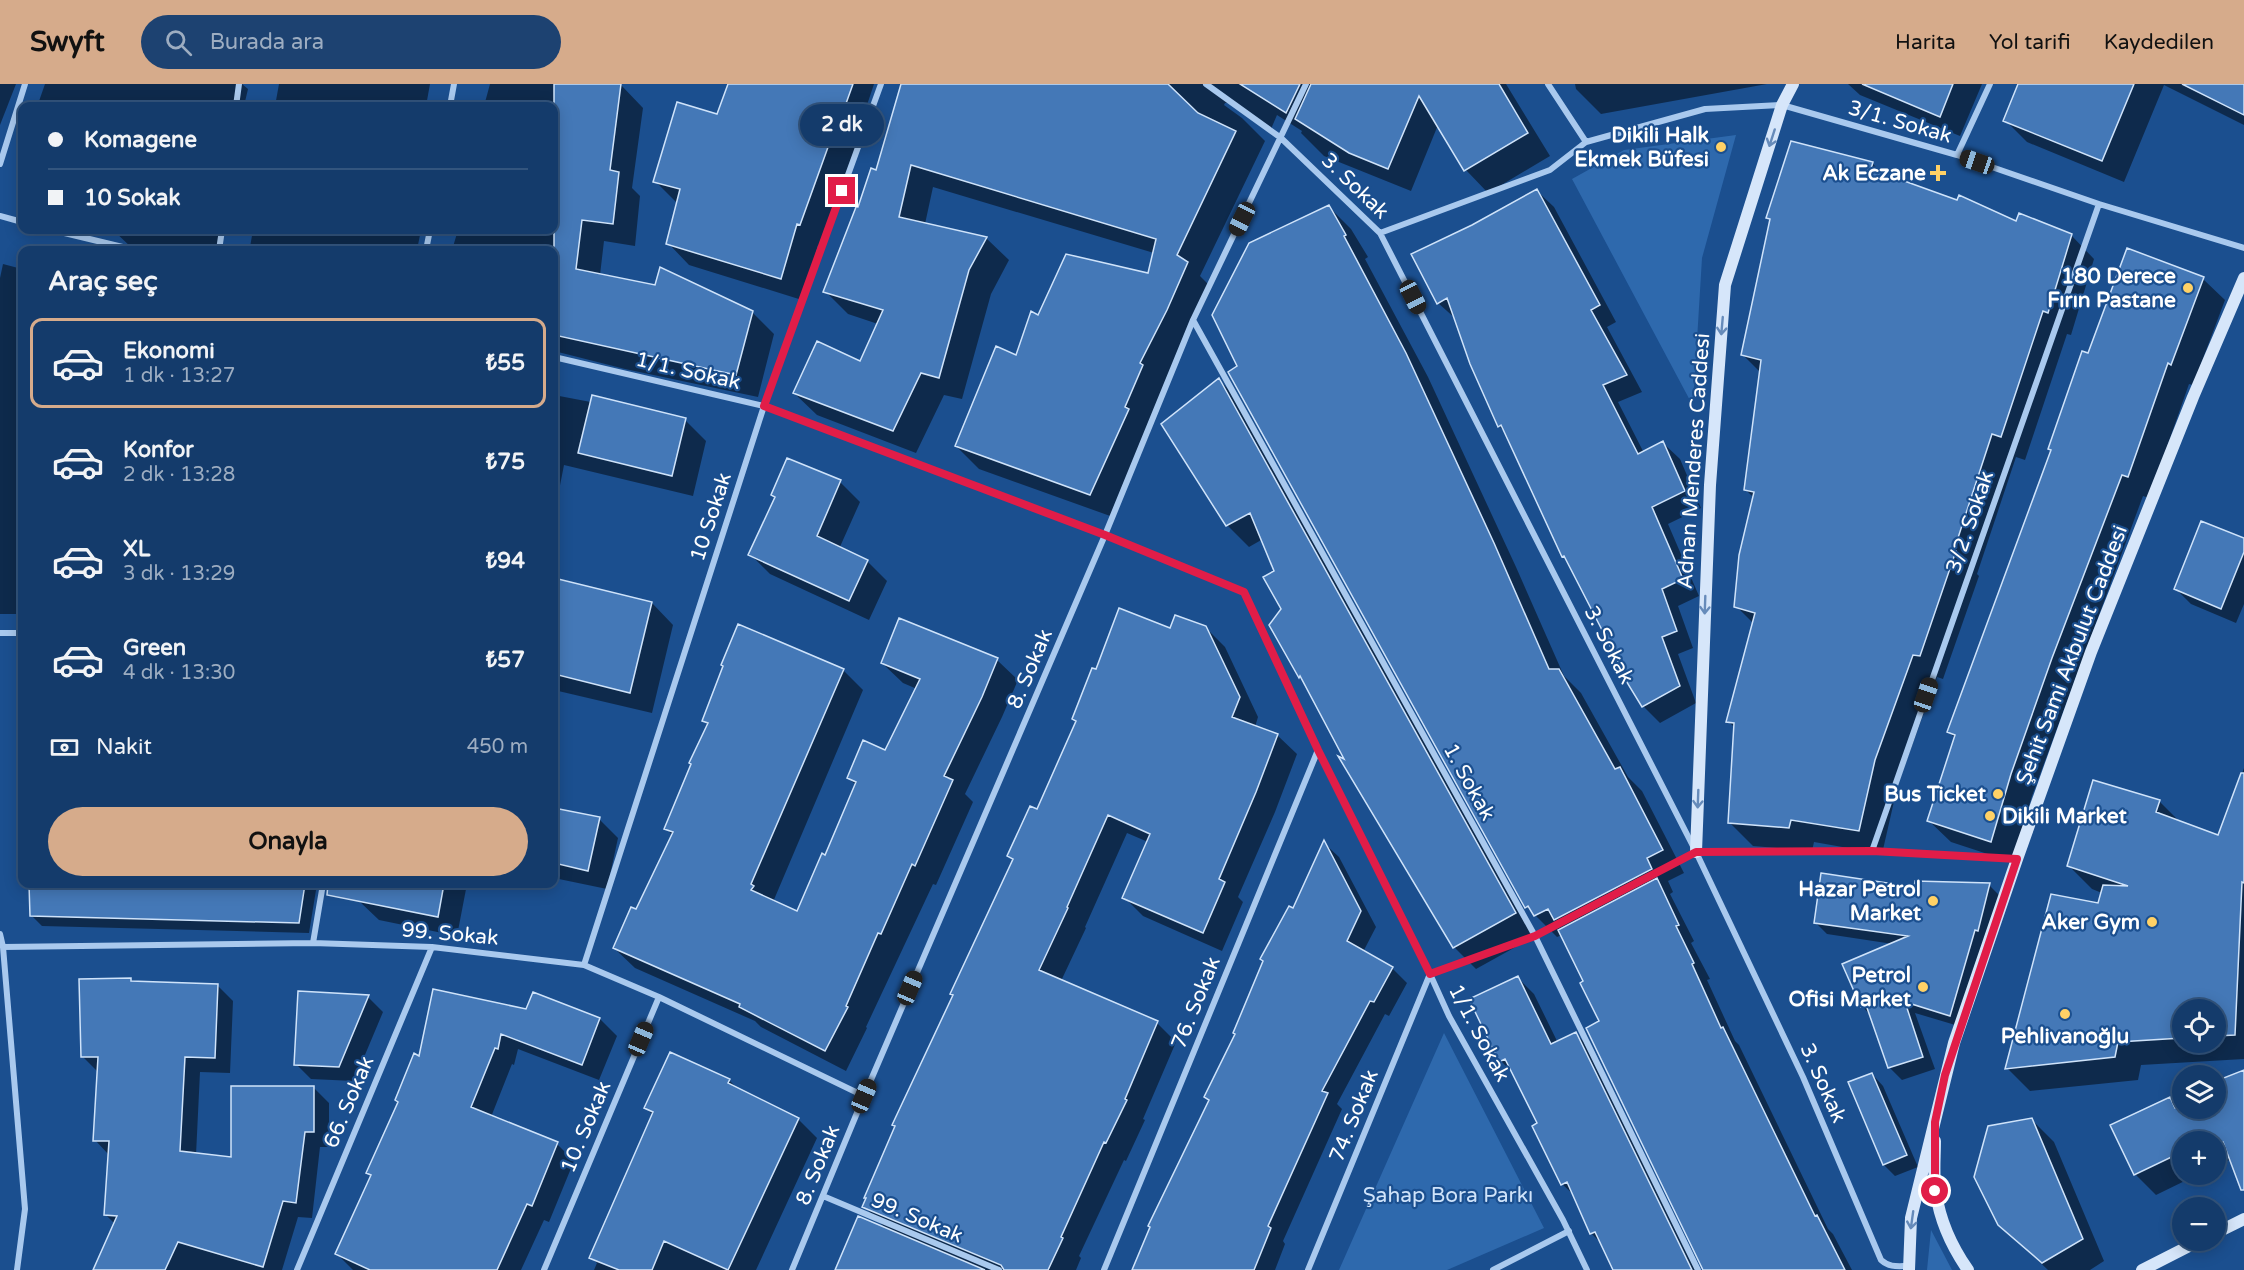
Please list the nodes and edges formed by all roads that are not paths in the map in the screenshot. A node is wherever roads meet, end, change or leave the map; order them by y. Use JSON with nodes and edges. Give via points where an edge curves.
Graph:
{"nodes":[{"id":1,"x":25,"y":84,"type":"edge"},
{"id":2,"x":239,"y":84,"type":"edge"},
{"id":3,"x":454,"y":84,"type":"edge"},
{"id":4,"x":881,"y":84,"type":"edge"},
{"id":5,"x":1206,"y":84,"type":"edge"},
{"id":6,"x":1306,"y":84,"type":"edge"},
{"id":7,"x":1548,"y":84,"type":"edge"},
{"id":8,"x":1793,"y":84,"type":"edge"},
{"id":9,"x":1990,"y":84,"type":"edge"},
{"id":10,"x":19,"y":102,"type":"edge"},
{"id":11,"x":237,"y":102,"type":"edge"},
{"id":12,"x":451,"y":102,"type":"edge"},
{"id":13,"x":1782,"y":105,"type":"junction"},
{"id":14,"x":18,"y":106,"type":"edge"},
{"id":15,"x":1281,"y":138,"type":"junction"},
{"id":16,"x":1586,"y":142,"type":"junction"},
{"id":17,"x":1957,"y":155,"type":"junction"},
{"id":18,"x":0,"y":164,"type":"edge"},
{"id":19,"x":2099,"y":204,"type":"junction"},
{"id":20,"x":0,"y":216,"type":"edge"},
{"id":21,"x":18,"y":221,"type":"edge"},
{"id":22,"x":1380,"y":233,"type":"junction"},
{"id":23,"x":69,"y":234,"type":"edge"},
{"id":24,"x":118,"y":246,"type":"edge"},
{"id":25,"x":2244,"y":248,"type":"edge"},
{"id":26,"x":2244,"y":278,"type":"edge"},
{"id":27,"x":1193,"y":320,"type":"junction"},
{"id":28,"x":558,"y":358,"type":"edge"},
{"id":29,"x":764,"y":406,"type":"junction"},
{"id":30,"x":1105,"y":535,"type":"junction"},
{"id":31,"x":0,"y":633,"type":"edge"},
{"id":32,"x":18,"y":633,"type":"edge"},
{"id":33,"x":1318,"y":750,"type":"junction"},
{"id":34,"x":1872,"y":851,"type":"junction"},
{"id":35,"x":1696,"y":852,"type":"junction"},
{"id":36,"x":2017,"y":859,"type":"junction"},
{"id":37,"x":322,"y":888,"type":"edge"},
{"id":38,"x":0,"y":934,"type":"edge"},
{"id":39,"x":1535,"y":936,"type":"junction"},
{"id":40,"x":313,"y":943,"type":"junction"},
{"id":41,"x":3,"y":947,"type":"junction"},
{"id":42,"x":432,"y":947,"type":"junction"},
{"id":43,"x":584,"y":965,"type":"junction"},
{"id":44,"x":1430,"y":974,"type":"junction"},
{"id":45,"x":658,"y":997,"type":"junction"},
{"id":46,"x":864,"y":1096,"type":"junction"},
{"id":47,"x":1935,"y":1122,"type":"junction"},
{"id":48,"x":823,"y":1196,"type":"junction"},
{"id":49,"x":2244,"y":1219,"type":"edge"},
{"id":50,"x":2226,"y":1228,"type":"edge"},
{"id":51,"x":1569,"y":1231,"type":"junction"},
{"id":52,"x":2179,"y":1251,"type":"edge"},
{"id":53,"x":1909,"y":1268,"type":"edge"},
{"id":54,"x":17,"y":1270,"type":"edge"},
{"id":55,"x":297,"y":1270,"type":"edge"},
{"id":56,"x":544,"y":1270,"type":"edge"},
{"id":57,"x":792,"y":1270,"type":"edge"},
{"id":58,"x":999,"y":1270,"type":"edge"},
{"id":59,"x":1104,"y":1270,"type":"edge"},
{"id":60,"x":1308,"y":1270,"type":"edge"},
{"id":61,"x":1493,"y":1270,"type":"edge"},
{"id":62,"x":1587,"y":1270,"type":"edge"},
{"id":63,"x":1698,"y":1270,"type":"edge"},
{"id":64,"x":1968,"y":1270,"type":"edge"},
{"id":65,"x":2142,"y":1270,"type":"edge"}],
"edges":[{"from":1,"to":10,"type":"street"},
{"from":2,"to":11,"type":"street"},
{"from":3,"to":12,"type":"street"},
{"from":4,"to":29,"type":"street","name":"10 Sokak"},
{"from":5,"to":15,"type":"street","name":"3. Sokak"},
{"from":6,"to":15,"type":"street","name":"8. Sokak"},
{"from":7,"to":16,"type":"street"},
{"from":8,"to":13,"type":"main road","name":"Adnan Menderes Caddesi"},
{"from":9,"to":17,"type":"street"},
{"from":13,"to":16,"type":"street","name":"3/1. Sokak","via":[[1705,109]]},
{"from":13,"to":17,"type":"street","name":"3/1. Sokak"},
{"from":13,"to":35,"type":"main road","name":"Adnan Menderes Caddesi","one_way":true,"via":[[1725,285],[1710,485]]},
{"from":14,"to":18,"type":"street"},
{"from":15,"to":22,"type":"street","name":"3. Sokak"},
{"from":15,"to":27,"type":"street","name":"8. Sokak"},
{"from":16,"to":22,"type":"street","name":"3/1. Sokak","via":[[1550,170]]},
{"from":17,"to":19,"type":"street","name":"3/1. Sokak"},
{"from":19,"to":25,"type":"street","name":"3/1. Sokak"},
{"from":19,"to":34,"type":"street","name":"3/2. Sokak"},
{"from":20,"to":21,"type":"street"},
{"from":22,"to":35,"type":"street","name":"3. Sokak"},
{"from":23,"to":24,"type":"street"},
{"from":26,"to":36,"type":"main road","name":"Şehit Sami Akbulut Caddesi","via":[[2091,652]]},
{"from":27,"to":30,"type":"street","name":"8. Sokak"},
{"from":27,"to":39,"type":"street","name":"1. Sokak"},
{"from":28,"to":29,"type":"street","name":"1/1. Sokak"},
{"from":29,"to":30,"type":"street","name":"1/1. Sokak"},
{"from":29,"to":43,"type":"street","name":"10 Sokak"},
{"from":30,"to":33,"type":"street","name":"1/1. Sokak","via":[[1244,592]]},
{"from":30,"to":46,"type":"street","name":"8. Sokak"},
{"from":31,"to":32,"type":"street"},
{"from":33,"to":44,"type":"street","name":"1/1. Sokak"},
{"from":33,"to":59,"type":"street","name":"76. Sokak"},
{"from":34,"to":35,"type":"street"},
{"from":34,"to":36,"type":"street"},
{"from":35,"to":39,"type":"street"},
{"from":35,"to":53,"type":"street","name":"3. Sokak","via":[[1803,1077],[1881,1260],[1894,1267]]},
{"from":36,"to":47,"type":"main road","name":"Şehit Sami Akbulut Caddesi","via":[[1954,1043]]},
{"from":37,"to":40,"type":"street"},
{"from":38,"to":41,"type":"street"},
{"from":39,"to":44,"type":"street"},
{"from":39,"to":63,"type":"street","name":"1. Sokak"},
{"from":40,"to":41,"type":"street","name":"99. Sokak"},
{"from":40,"to":42,"type":"street","name":"99. Sokak"},
{"from":41,"to":54,"type":"street","via":[[24,1209]]},
{"from":42,"to":43,"type":"street","name":"99. Sokak"},
{"from":42,"to":55,"type":"street","name":"66. Sokak"},
{"from":43,"to":45,"type":"street","name":"99. Sokak"},
{"from":44,"to":51,"type":"street","name":"1/1. Sokak","via":[[1449,1016]]},
{"from":44,"to":60,"type":"street","name":"74. Sokak"},
{"from":45,"to":46,"type":"street","name":"99. Sokak"},
{"from":45,"to":56,"type":"street","name":"10. Sokak"},
{"from":46,"to":48,"type":"street","name":"8. Sokak"},
{"from":47,"to":53,"type":"main road","name":"Şehit Sami Akbulut Caddesi","one_way":true,"via":[[1911,1218]]},
{"from":47,"to":64,"type":"main road","name":"Şehit Sami Akbulut Caddesi","via":[[1935,1191],[1943,1222]]},
{"from":48,"to":57,"type":"street","name":"8. Sokak"},
{"from":48,"to":58,"type":"street","name":"99. Sokak"},
{"from":49,"to":50,"type":"main road"},
{"from":51,"to":61,"type":"street"},
{"from":51,"to":62,"type":"street","name":"1/1. Sokak"},
{"from":52,"to":65,"type":"main road"}]}
